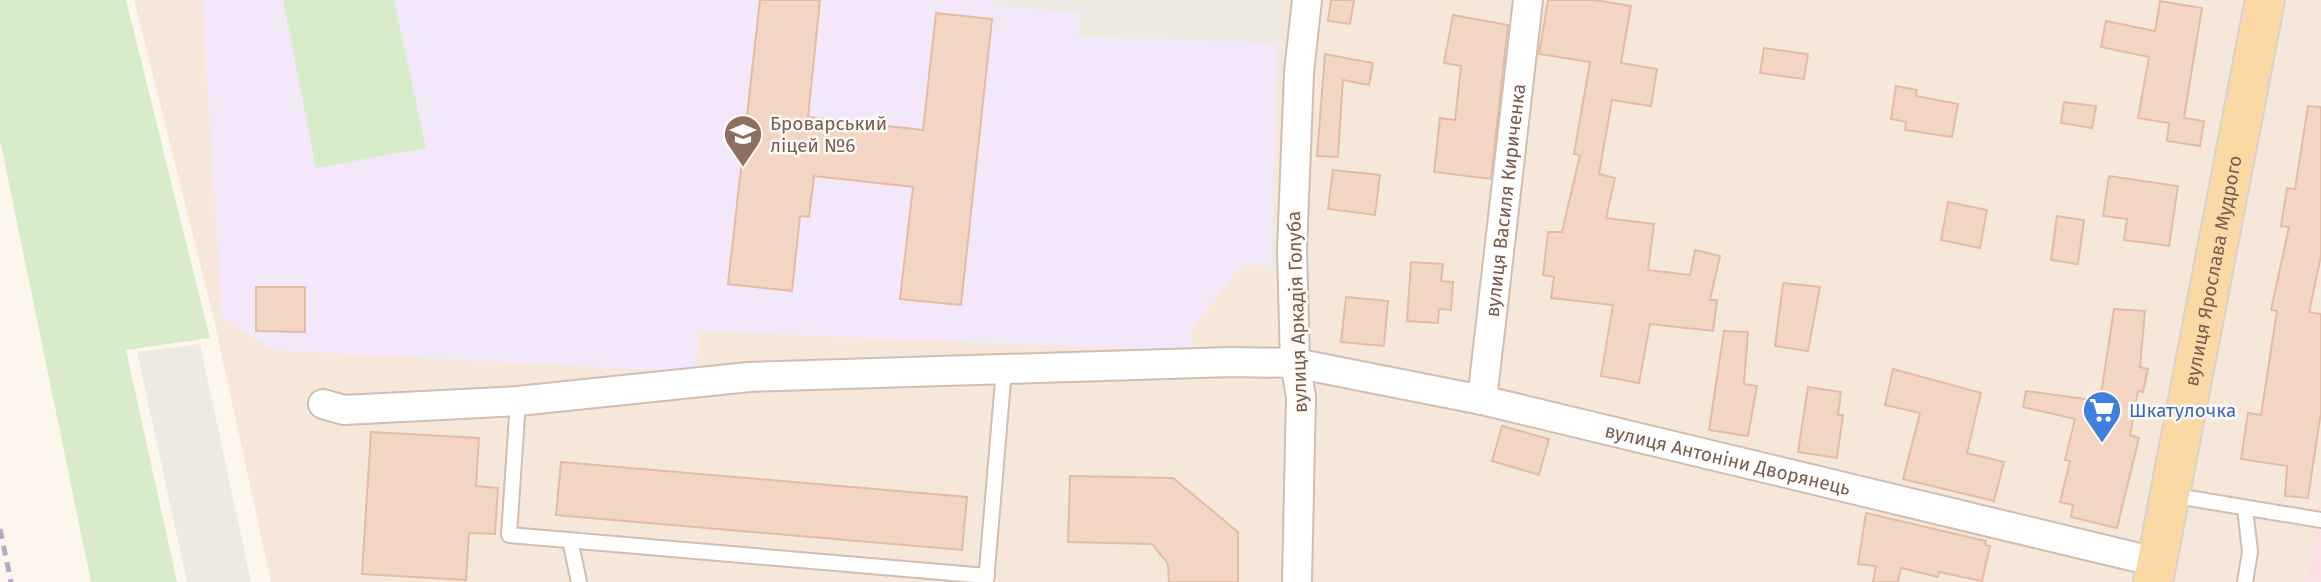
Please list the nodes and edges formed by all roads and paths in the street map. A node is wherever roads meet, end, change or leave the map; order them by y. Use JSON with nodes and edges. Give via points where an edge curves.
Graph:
{"nodes":[{"id":1,"x":1307,"y":0,"type":"edge"},
{"id":2,"x":1528,"y":0,"type":"edge"},
{"id":3,"x":2265,"y":0,"type":"edge"},
{"id":4,"x":1295,"y":363,"type":"junction"},
{"id":5,"x":1004,"y":369,"type":"junction"},
{"id":6,"x":1482,"y":400,"type":"junction"},
{"id":7,"x":518,"y":401,"type":"junction"},
{"id":8,"x":323,"y":404,"type":"dead end"},
{"id":9,"x":2170,"y":495,"type":"junction"},
{"id":10,"x":2245,"y":508,"type":"junction"},
{"id":11,"x":2321,"y":520,"type":"edge"},
{"id":12,"x":570,"y":540,"type":"junction"},
{"id":13,"x":2155,"y":572,"type":"edge"},
{"id":14,"x":986,"y":579,"type":"edge"},
{"id":15,"x":579,"y":582,"type":"edge"},
{"id":16,"x":1297,"y":582,"type":"edge"},
{"id":17,"x":2245,"y":582,"type":"edge"}],
"edges":[{"from":1,"to":4,"type":"street","name":"вулиця Аркадія Голуба","via":[[1299,72],[1292,250]]},
{"from":2,"to":6,"type":"street","name":"вулиця Василя Кириченка"},
{"from":3,"to":9,"type":"main road","name":"вулиця Ярослава Мудрого"},
{"from":4,"to":5,"type":"street","name":"вулиця Антоніни Дворянець"},
{"from":4,"to":6,"type":"street","name":"вулиця Антоніни Дворянець"},
{"from":4,"to":16,"type":"street","name":"вулиця Аркадія Голуба","via":[[1301,396]]},
{"from":5,"to":7,"type":"street","name":"вулиця Антоніни Дворянець","via":[[749,377]]},
{"from":5,"to":14,"type":"lane"},
{"from":6,"to":13,"type":"street","name":"вулиця Антоніни Дворянець"},
{"from":7,"to":8,"type":"street","name":"вулиця Антоніни Дворянець","via":[[344,410]]},
{"from":7,"to":12,"type":"lane","via":[[509,535]]},
{"from":9,"to":10,"type":"lane"},
{"from":9,"to":13,"type":"main road","name":"вулиця Ярослава Мудрого"},
{"from":10,"to":11,"type":"lane"},
{"from":10,"to":17,"type":"lane","via":[[2250,552]]},
{"from":12,"to":14,"type":"lane"},
{"from":12,"to":15,"type":"lane"}]}
